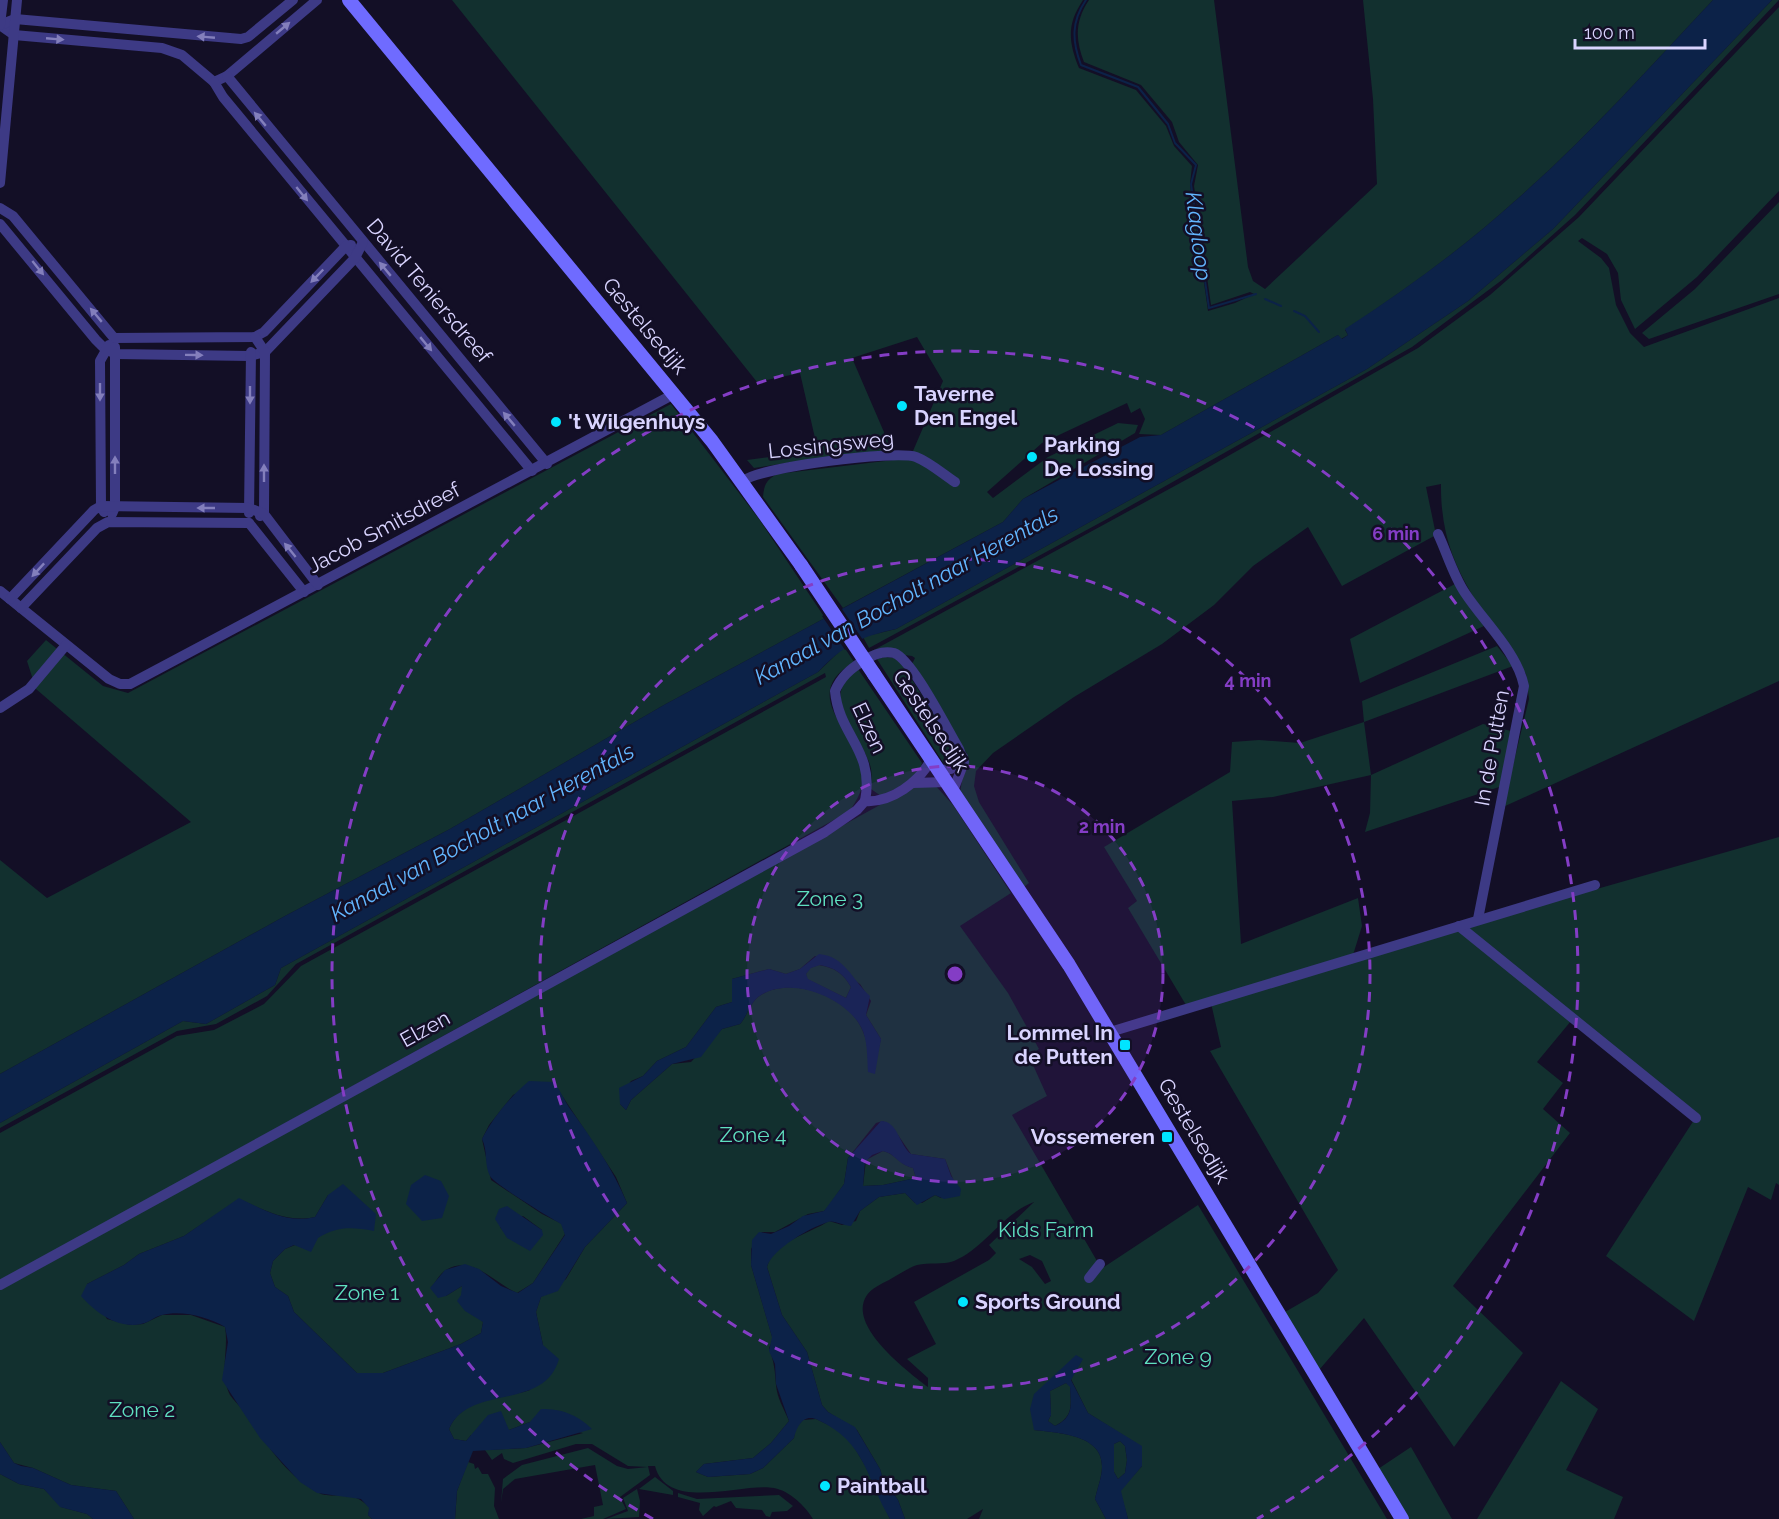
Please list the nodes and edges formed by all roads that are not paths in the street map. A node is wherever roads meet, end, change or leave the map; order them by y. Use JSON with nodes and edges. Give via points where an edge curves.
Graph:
{"nodes":[{"id":1,"x":3,"y":0,"type":"edge"},
{"id":2,"x":17,"y":0,"type":"edge"},
{"id":3,"x":293,"y":0,"type":"edge"},
{"id":4,"x":317,"y":0,"type":"edge"},
{"id":5,"x":348,"y":0,"type":"edge"},
{"id":6,"x":15,"y":20,"type":"junction"},
{"id":7,"x":0,"y":24,"type":"edge"},
{"id":8,"x":164,"y":33,"type":"junction"},
{"id":9,"x":14,"y":35,"type":"junction"},
{"id":10,"x":248,"y":37,"type":"junction"},
{"id":11,"x":162,"y":48,"type":"junction"},
{"id":12,"x":258,"y":49,"type":"junction"},
{"id":13,"x":227,"y":76,"type":"junction"},
{"id":14,"x":214,"y":82,"type":"junction"},
{"id":15,"x":281,"y":144,"type":"junction"},
{"id":16,"x":270,"y":154,"type":"junction"},
{"id":17,"x":0,"y":183,"type":"edge"},
{"id":18,"x":0,"y":208,"type":"edge"},
{"id":19,"x":0,"y":224,"type":"edge"},
{"id":20,"x":363,"y":242,"type":"junction"},
{"id":21,"x":345,"y":246,"type":"junction"},
{"id":22,"x":355,"y":258,"type":"junction"},
{"id":23,"x":255,"y":337,"type":"junction"},
{"id":24,"x":114,"y":338,"type":"junction"},
{"id":25,"x":110,"y":352,"type":"junction"},
{"id":26,"x":265,"y":352,"type":"junction"},
{"id":27,"x":250,"y":356,"type":"junction"},
{"id":28,"x":674,"y":394,"type":"junction"},
{"id":29,"x":547,"y":464,"type":"junction"},
{"id":30,"x":532,"y":471,"type":"junction"},
{"id":31,"x":743,"y":481,"type":"junction"},
{"id":32,"x":955,"y":482,"type":"dead end"},
{"id":33,"x":101,"y":507,"type":"junction"},
{"id":34,"x":115,"y":507,"type":"junction"},
{"id":35,"x":249,"y":508,"type":"junction"},
{"id":36,"x":264,"y":514,"type":"junction"},
{"id":37,"x":108,"y":522,"type":"junction"},
{"id":38,"x":249,"y":523,"type":"junction"},
{"id":39,"x":1438,"y":534,"type":"dead end"},
{"id":40,"x":318,"y":585,"type":"junction"},
{"id":41,"x":0,"y":591,"type":"edge"},
{"id":42,"x":304,"y":592,"type":"junction"},
{"id":43,"x":10,"y":599,"type":"junction"},
{"id":44,"x":21,"y":608,"type":"junction"},
{"id":45,"x":66,"y":645,"type":"junction"},
{"id":46,"x":0,"y":708,"type":"edge"},
{"id":47,"x":963,"y":757,"type":"junction"},
{"id":48,"x":943,"y":776,"type":"junction"},
{"id":49,"x":913,"y":783,"type":"junction"},
{"id":50,"x":865,"y":801,"type":"junction"},
{"id":51,"x":1595,"y":885,"type":"dead end"},
{"id":52,"x":1478,"y":919,"type":"junction"},
{"id":53,"x":1459,"y":926,"type":"junction"},
{"id":54,"x":1110,"y":1032,"type":"junction"},
{"id":55,"x":1696,"y":1118,"type":"dead end"},
{"id":56,"x":1100,"y":1264,"type":"dead end"},
{"id":57,"x":1089,"y":1278,"type":"dead end"},
{"id":58,"x":0,"y":1286,"type":"edge"},
{"id":59,"x":1402,"y":1519,"type":"edge"}],
"edges":[{"from":1,"to":7,"type":"street"},
{"from":2,"to":6,"type":"street"},
{"from":3,"to":10,"type":"street"},
{"from":12,"to":4,"type":"street","one_way":true},
{"from":5,"to":28,"type":"main road","name":"Gestelsedijk"},
{"from":6,"to":8,"type":"street"},
{"from":6,"to":9,"type":"street"},
{"from":10,"to":8,"type":"street","one_way":true},
{"from":8,"to":11,"type":"street"},
{"from":9,"to":11,"type":"street","one_way":true},
{"from":9,"to":17,"type":"street"},
{"from":10,"to":12,"type":"street"},
{"from":11,"to":14,"type":"street","name":"David Teniersdreef","via":[[182,56]]},
{"from":12,"to":13,"type":"street"},
{"from":13,"to":14,"type":"street"},
{"from":15,"to":13,"type":"street","name":"David Teniersdreef","one_way":true},
{"from":14,"to":16,"type":"street","name":"David Teniersdreef"},
{"from":15,"to":16,"type":"street"},
{"from":15,"to":20,"type":"street","name":"David Teniersdreef"},
{"from":16,"to":21,"type":"street","name":"David Teniersdreef","one_way":true},
{"from":24,"to":18,"type":"street","one_way":true,"via":[[13,216]]},
{"from":19,"to":25,"type":"street","one_way":true},
{"from":20,"to":21,"type":"street"},
{"from":20,"to":22,"type":"street"},
{"from":29,"to":20,"type":"street","name":"David Teniersdreef","one_way":true},
{"from":21,"to":22,"type":"street","name":"David Teniersdreef"},
{"from":21,"to":23,"type":"street","one_way":true},
{"from":22,"to":26,"type":"street"},
{"from":22,"to":30,"type":"street","name":"David Teniersdreef","one_way":true},
{"from":23,"to":24,"type":"street"},
{"from":23,"to":26,"type":"street"},
{"from":23,"to":27,"type":"street"},
{"from":24,"to":25,"type":"street"},
{"from":25,"to":27,"type":"street","one_way":true},
{"from":25,"to":33,"type":"street","one_way":true,"via":[[100,361]]},
{"from":34,"to":25,"type":"street","one_way":true},
{"from":26,"to":27,"type":"street"},
{"from":36,"to":26,"type":"street","one_way":true},
{"from":27,"to":35,"type":"street","one_way":true},
{"from":28,"to":29,"type":"street","name":"Jacob Smitsdreef"},
{"from":28,"to":31,"type":"main road","name":"Gestelsedijk"},
{"from":29,"to":30,"type":"street","name":"Jacob Smitsdreef"},
{"from":30,"to":40,"type":"street","name":"Jacob Smitsdreef"},
{"from":31,"to":32,"type":"street","name":"Lossingsweg","via":[[762,472],[849,459],[905,456],[916,457]]},
{"from":31,"to":48,"type":"main road","name":"Gestelsedijk","bridge":true},
{"from":33,"to":34,"type":"street"},
{"from":33,"to":37,"type":"street"},
{"from":33,"to":43,"type":"street","one_way":true},
{"from":35,"to":34,"type":"street","one_way":true},
{"from":34,"to":37,"type":"street"},
{"from":35,"to":36,"type":"street"},
{"from":35,"to":38,"type":"street"},
{"from":36,"to":38,"type":"street"},
{"from":40,"to":36,"type":"street","one_way":true},
{"from":37,"to":38,"type":"street"},
{"from":37,"to":44,"type":"street","via":[[97,528]]},
{"from":38,"to":42,"type":"street"},
{"from":39,"to":52,"type":"street","name":"In de Putten","via":[[1464,592],[1522,676],[1524,686]]},
{"from":40,"to":42,"type":"street","name":"Jacob Smitsdreef"},
{"from":41,"to":43,"type":"street"},
{"from":42,"to":45,"type":"street","name":"Jacob Smitsdreef","via":[[125,685],[109,679]]},
{"from":43,"to":44,"type":"street"},
{"from":44,"to":45,"type":"street"},
{"from":45,"to":46,"type":"street","via":[[29,689]]},
{"from":47,"to":48,"type":"street","name":"Elzen"},
{"from":47,"to":48,"type":"street","name":"Elzen","via":[[962,771]]},
{"from":47,"to":50,"type":"street","name":"Elzen","via":[[908,663],[892,653],[873,655],[844,675],[835,691],[840,714],[866,765]]},
{"from":48,"to":49,"type":"street","name":"Elzen"},
{"from":48,"to":49,"type":"street","name":"Elzen","via":[[923,774]]},
{"from":48,"to":54,"type":"main road","name":"Gestelsedijk"},
{"from":49,"to":50,"type":"street","name":"Elzen","via":[[876,802]]},
{"from":50,"to":58,"type":"street","name":"Elzen","via":[[825,832]]},
{"from":51,"to":52,"type":"street"},
{"from":52,"to":53,"type":"street"},
{"from":53,"to":54,"type":"street"},
{"from":53,"to":55,"type":"street"},
{"from":54,"to":59,"type":"main road","name":"Gestelsedijk"},
{"from":56,"to":57,"type":"street"}]}
